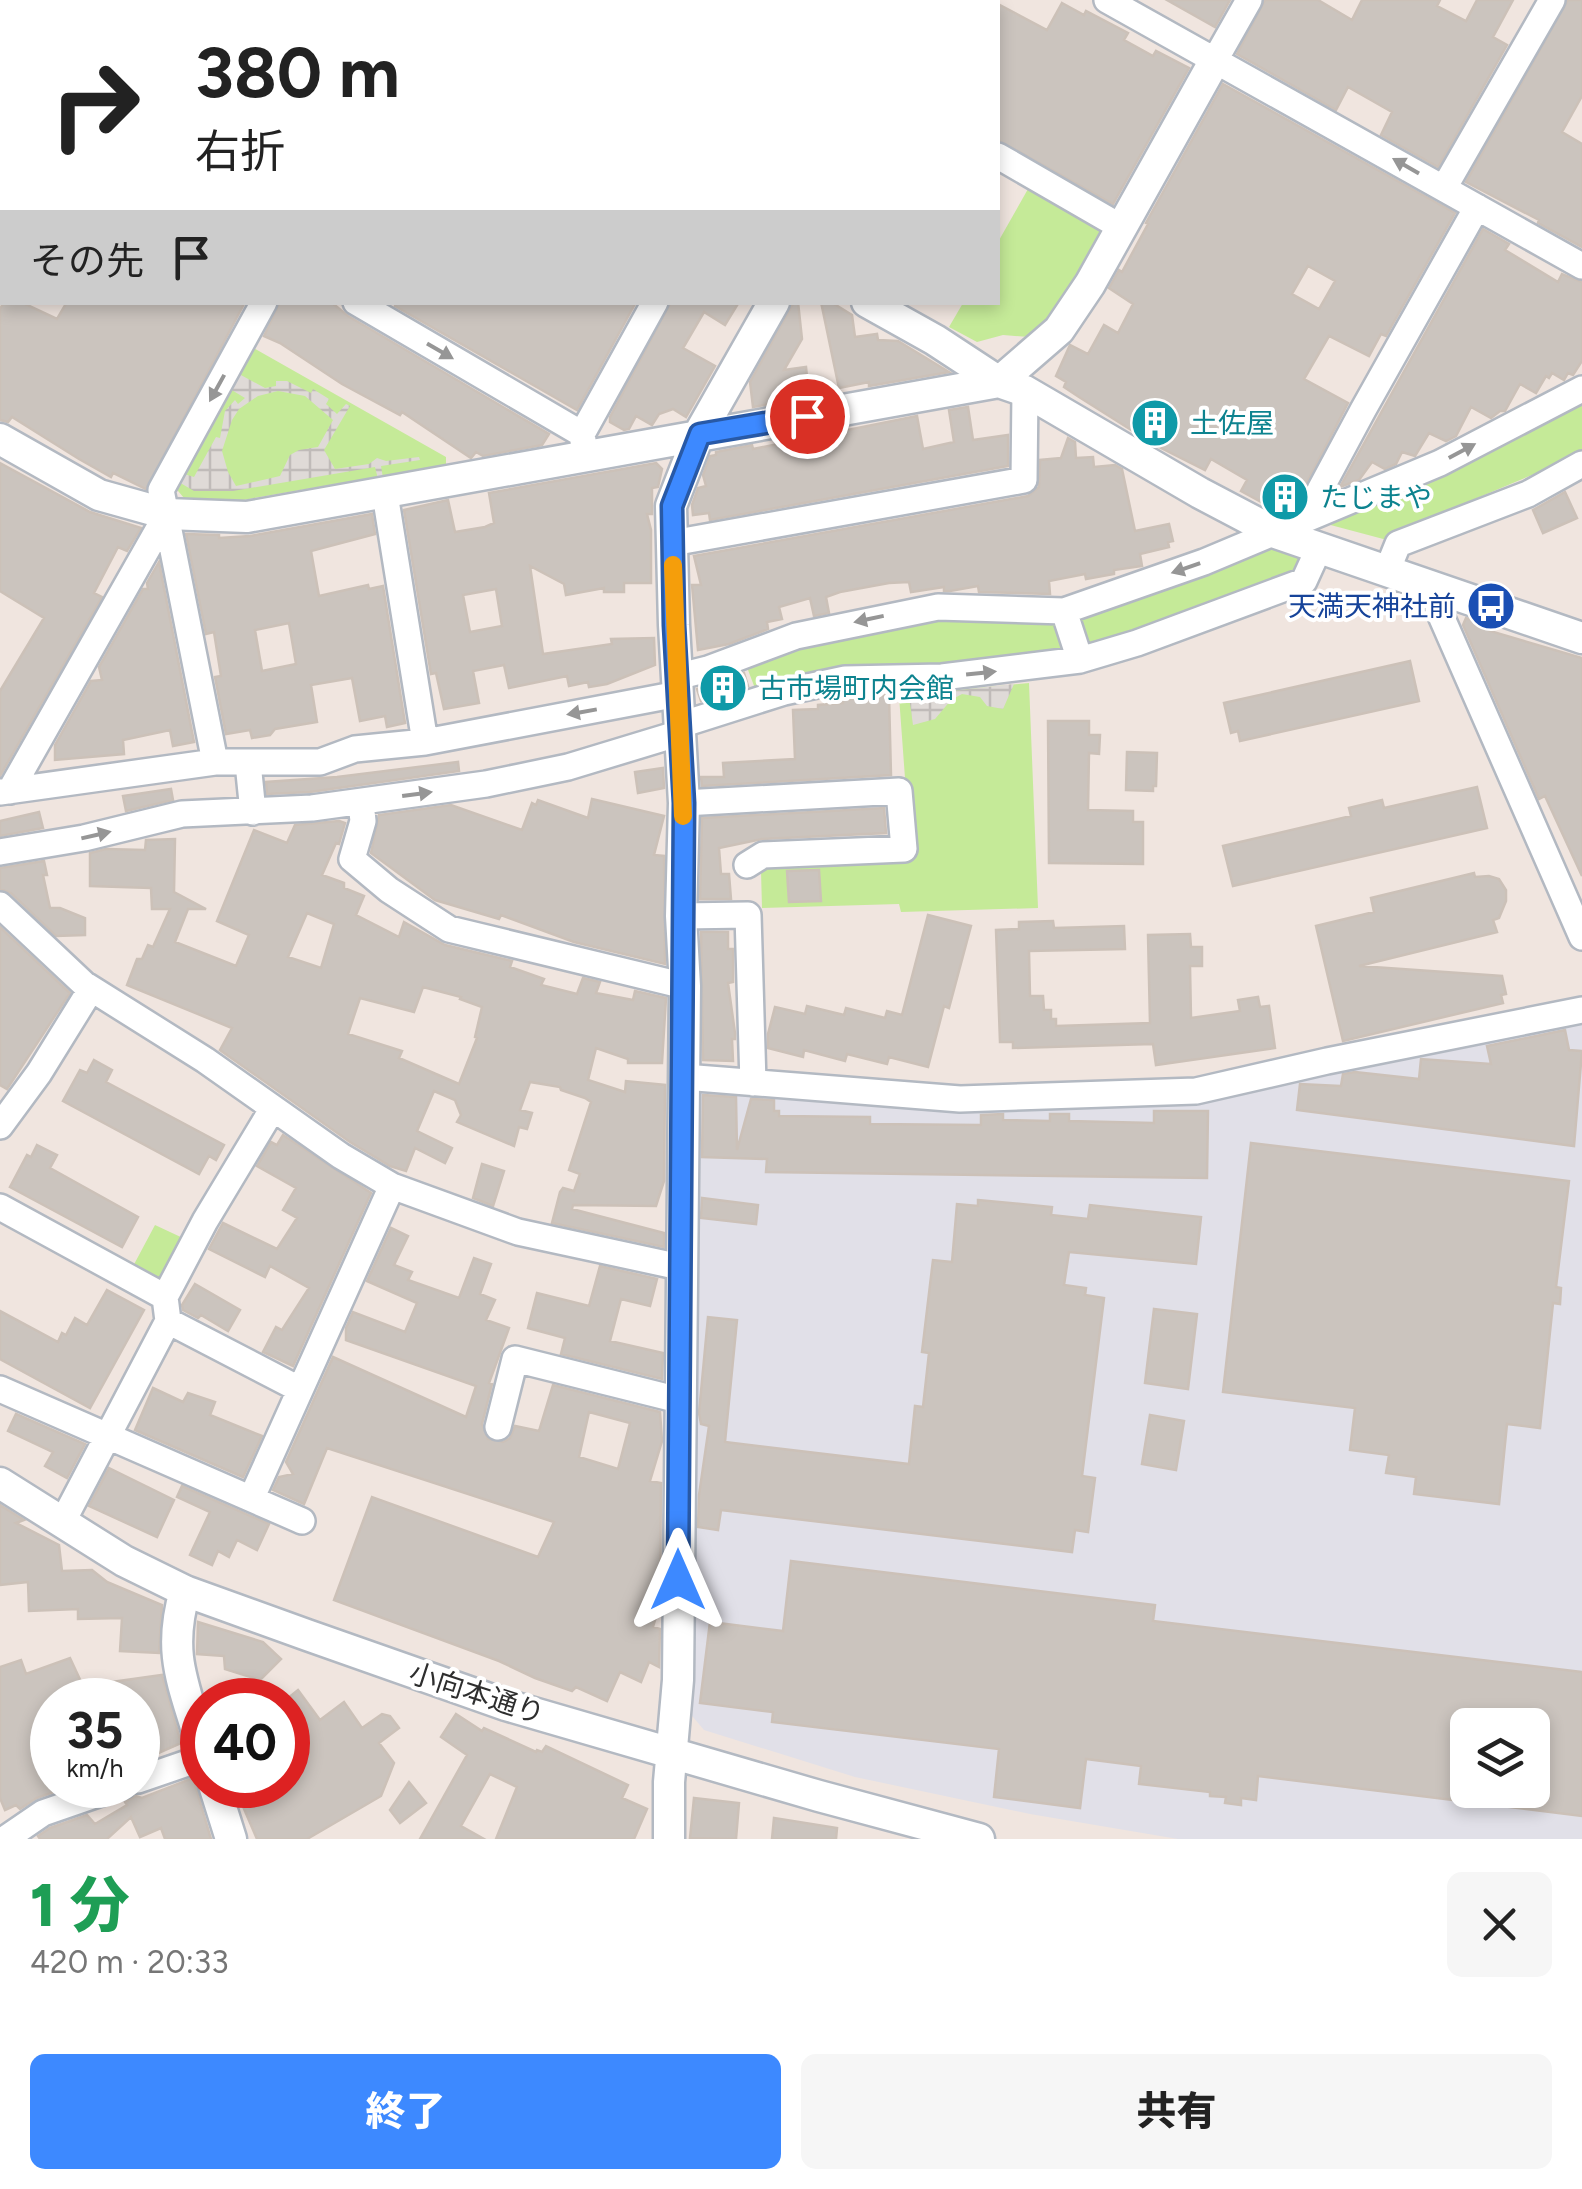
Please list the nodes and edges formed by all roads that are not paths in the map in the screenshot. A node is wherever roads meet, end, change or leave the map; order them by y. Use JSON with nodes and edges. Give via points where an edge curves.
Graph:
{"nodes":[{"id":1,"x":1249,"y":0,"type":"edge"},
{"id":2,"x":1552,"y":0,"type":"edge"},
{"id":3,"x":1124,"y":4,"type":"edge"},
{"id":4,"x":1215,"y":60,"type":"junction"},
{"id":5,"x":1000,"y":157,"type":"edge"},
{"id":6,"x":1444,"y":188,"type":"junction"},
{"id":7,"x":1477,"y":207,"type":"junction"},
{"id":8,"x":1122,"y":227,"type":"junction"},
{"id":9,"x":1582,"y":266,"type":"edge"},
{"id":10,"x":262,"y":305,"type":"edge"},
{"id":11,"x":361,"y":305,"type":"edge"},
{"id":12,"x":654,"y":305,"type":"edge"},
{"id":13,"x":772,"y":305,"type":"edge"},
{"id":14,"x":873,"y":305,"type":"edge"},
{"id":15,"x":1012,"y":387,"type":"junction"},
{"id":16,"x":1582,"y":389,"type":"edge"},
{"id":17,"x":700,"y":434,"type":"junction"},
{"id":18,"x":0,"y":439,"type":"edge"},
{"id":19,"x":584,"y":445,"type":"junction"},
{"id":20,"x":1582,"y":464,"type":"edge"},
{"id":21,"x":385,"y":494,"type":"junction"},
{"id":22,"x":167,"y":514,"type":"junction"},
{"id":23,"x":1312,"y":514,"type":"junction"},
{"id":24,"x":1276,"y":532,"type":"junction"},
{"id":25,"x":672,"y":544,"type":"junction"},
{"id":26,"x":1319,"y":548,"type":"junction"},
{"id":27,"x":1387,"y":571,"type":"junction"},
{"id":28,"x":1444,"y":591,"type":"junction"},
{"id":29,"x":1064,"y":611,"type":"junction"},
{"id":30,"x":1582,"y":638,"type":"edge"},
{"id":31,"x":1080,"y":660,"type":"junction"},
{"id":32,"x":677,"y":686,"type":"junction"},
{"id":33,"x":680,"y":729,"type":"junction"},
{"id":34,"x":424,"y":742,"type":"junction"},
{"id":35,"x":215,"y":762,"type":"junction"},
{"id":36,"x":248,"y":763,"type":"junction"},
{"id":37,"x":5,"y":792,"type":"edge"},
{"id":38,"x":361,"y":802,"type":"junction"},
{"id":39,"x":684,"y":803,"type":"junction"},
{"id":40,"x":253,"y":812,"type":"junction"},
{"id":41,"x":0,"y":852,"type":"edge"},
{"id":42,"x":747,"y":865,"type":"dead end"},
{"id":43,"x":0,"y":906,"type":"edge"},
{"id":44,"x":681,"y":916,"type":"junction"},
{"id":45,"x":1582,"y":938,"type":"edge"},
{"id":46,"x":684,"y":986,"type":"junction"},
{"id":47,"x":91,"y":989,"type":"junction"},
{"id":48,"x":1582,"y":1010,"type":"edge"},
{"id":49,"x":684,"y":1077,"type":"junction"},
{"id":50,"x":753,"y":1082,"type":"junction"},
{"id":51,"x":273,"y":1108,"type":"junction"},
{"id":52,"x":0,"y":1126,"type":"edge"},
{"id":53,"x":392,"y":1186,"type":"junction"},
{"id":54,"x":0,"y":1207,"type":"edge"},
{"id":55,"x":680,"y":1266,"type":"junction"},
{"id":56,"x":167,"y":1309,"type":"junction"},
{"id":57,"x":0,"y":1388,"type":"edge"},
{"id":58,"x":300,"y":1389,"type":"junction"},
{"id":59,"x":679,"y":1400,"type":"junction"},
{"id":60,"x":498,"y":1427,"type":"dead end"},
{"id":61,"x":109,"y":1436,"type":"junction"},
{"id":62,"x":0,"y":1483,"type":"edge"},
{"id":63,"x":252,"y":1497,"type":"junction"},
{"id":64,"x":302,"y":1521,"type":"dead end"},
{"id":65,"x":63,"y":1522,"type":"junction"},
{"id":66,"x":185,"y":1591,"type":"junction"},
{"id":67,"x":182,"y":1678,"type":"edge"},
{"id":68,"x":672,"y":1752,"type":"junction"},
{"id":69,"x":55,"y":1808,"type":"edge"},
{"id":70,"x":221,"y":1808,"type":"edge"},
{"id":71,"x":5,"y":1839,"type":"edge"},
{"id":72,"x":231,"y":1839,"type":"edge"},
{"id":73,"x":669,"y":1839,"type":"edge"},
{"id":74,"x":977,"y":1839,"type":"edge"}],
"edges":[{"from":1,"to":4,"type":"street"},
{"from":2,"to":6,"type":"street"},
{"from":3,"to":4,"type":"street"},
{"from":6,"to":4,"type":"street","one_way":true},
{"from":4,"to":8,"type":"street"},
{"from":5,"to":8,"type":"street"},
{"from":6,"to":7,"type":"street"},
{"from":7,"to":9,"type":"street"},
{"from":7,"to":23,"type":"street"},
{"from":8,"to":15,"type":"street","via":[[1059,330]]},
{"from":10,"to":22,"type":"street","one_way":true,"via":[[161,490]]},
{"from":11,"to":19,"type":"street","one_way":true},
{"from":12,"to":19,"type":"street"},
{"from":13,"to":17,"type":"street"},
{"from":14,"to":15,"type":"street"},
{"from":15,"to":17,"type":"street"},
{"from":15,"to":24,"type":"street"},
{"from":15,"to":25,"type":"street","via":[[1024,480]]},
{"from":23,"to":16,"type":"street","one_way":true,"via":[[1440,463]]},
{"from":17,"to":19,"type":"street","via":[[663,444]]},
{"from":17,"to":25,"type":"street","via":[[672,506]]},
{"from":18,"to":22,"type":"street","via":[[99,496]]},
{"from":19,"to":21,"type":"street"},
{"from":20,"to":27,"type":"street","via":[[1528,494],[1398,544]]},
{"from":21,"to":22,"type":"street","via":[[247,517]]},
{"from":21,"to":34,"type":"street"},
{"from":22,"to":35,"type":"street"},
{"from":22,"to":37,"type":"street"},
{"from":23,"to":24,"type":"street"},
{"from":24,"to":26,"type":"street"},
{"from":24,"to":29,"type":"street","one_way":true},
{"from":25,"to":32,"type":"street"},
{"from":26,"to":27,"type":"street"},
{"from":26,"to":31,"type":"street","via":[[1304,581]]},
{"from":27,"to":28,"type":"street"},
{"from":28,"to":30,"type":"street"},
{"from":28,"to":45,"type":"street","via":[[1438,609]]},
{"from":29,"to":31,"type":"street"},
{"from":29,"to":32,"type":"street","one_way":true,"via":[[938,607],[796,636]]},
{"from":33,"to":31,"type":"street","one_way":true,"via":[[784,692],[844,679],[942,677]]},
{"from":32,"to":33,"type":"street"},
{"from":32,"to":34,"type":"street","one_way":true},
{"from":38,"to":33,"type":"street","one_way":true,"via":[[568,767]]},
{"from":33,"to":39,"type":"street"},
{"from":34,"to":36,"type":"street","via":[[355,749],[320,762]]},
{"from":35,"to":36,"type":"street"},
{"from":35,"to":37,"type":"street"},
{"from":36,"to":40,"type":"street"},
{"from":38,"to":40,"type":"street"},
{"from":38,"to":46,"type":"street","via":[[352,859],[449,929]]},
{"from":39,"to":42,"type":"street","via":[[899,791],[904,849],[763,854]]},
{"from":39,"to":44,"type":"street"},
{"from":41,"to":40,"type":"street","one_way":true,"via":[[182,814]]},
{"from":43,"to":47,"type":"street"},
{"from":44,"to":46,"type":"street"},
{"from":44,"to":50,"type":"street","via":[[748,915]]},
{"from":46,"to":49,"type":"street"},
{"from":47,"to":51,"type":"street"},
{"from":47,"to":52,"type":"street"},
{"from":48,"to":50,"type":"street","via":[[1196,1091],[960,1098]]},
{"from":49,"to":50,"type":"street"},
{"from":49,"to":55,"type":"street"},
{"from":51,"to":53,"type":"street"},
{"from":51,"to":56,"type":"street","via":[[205,1220]]},
{"from":53,"to":55,"type":"street","via":[[518,1232]]},
{"from":53,"to":58,"type":"street"},
{"from":54,"to":56,"type":"street"},
{"from":55,"to":59,"type":"street"},
{"from":56,"to":58,"type":"street"},
{"from":56,"to":61,"type":"street"},
{"from":57,"to":61,"type":"street"},
{"from":58,"to":63,"type":"street"},
{"from":59,"to":60,"type":"street","via":[[515,1359]]},
{"from":59,"to":68,"type":"street"},
{"from":61,"to":63,"type":"street"},
{"from":61,"to":65,"type":"street"},
{"from":62,"to":65,"type":"street","name":"小向本通り"},
{"from":63,"to":64,"type":"street"},
{"from":65,"to":66,"type":"street","name":"小向本通り"},
{"from":66,"to":67,"type":"street","via":[[175,1654]]},
{"from":66,"to":68,"type":"street","name":"小向本通り","via":[[506,1705]]},
{"from":68,"to":73,"type":"street"},
{"from":68,"to":74,"type":"street","name":"小向本通り"},
{"from":69,"to":71,"type":"street"},
{"from":70,"to":72,"type":"street"}]}
